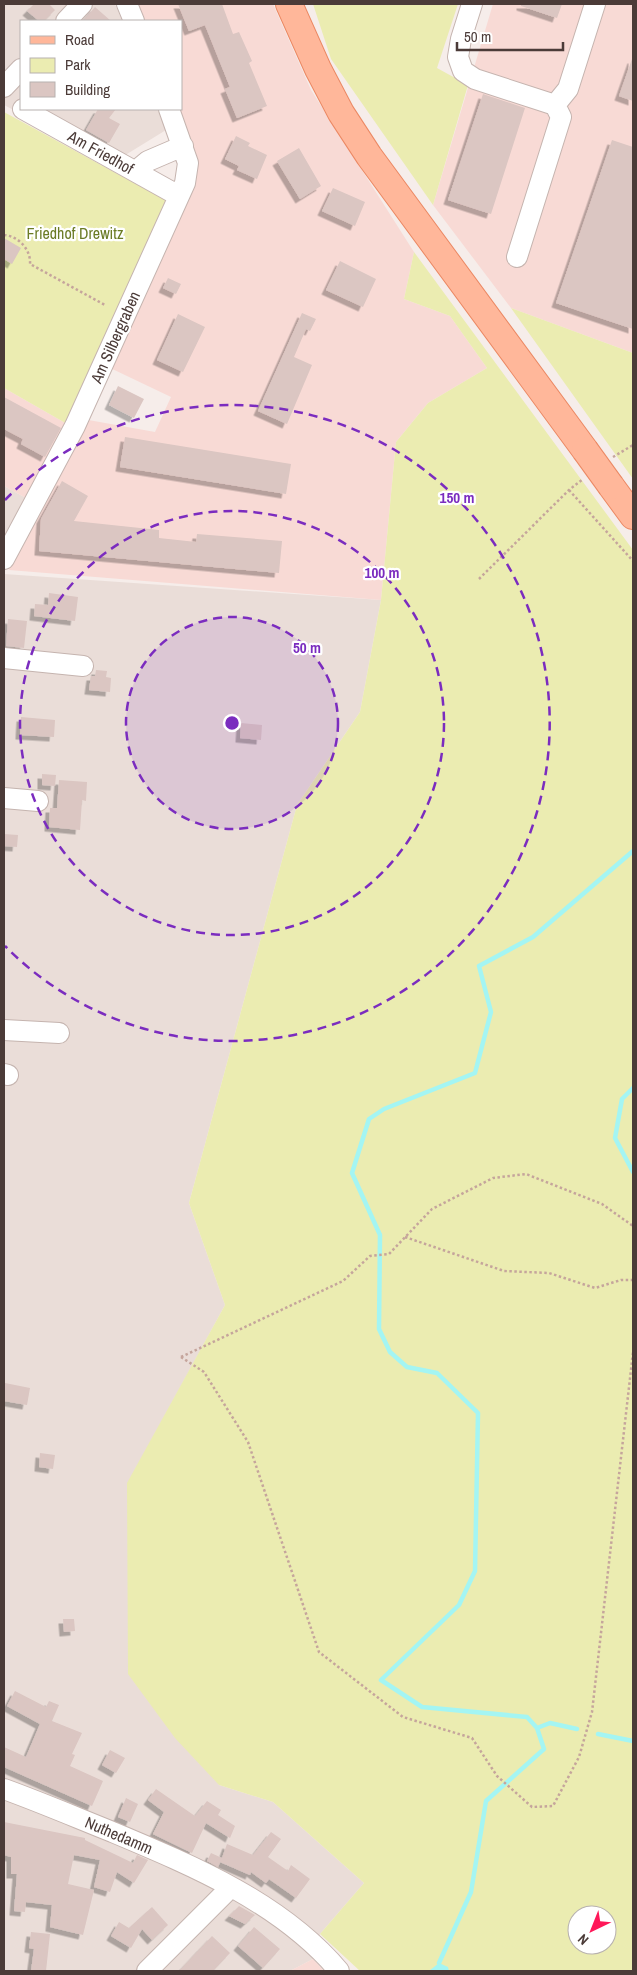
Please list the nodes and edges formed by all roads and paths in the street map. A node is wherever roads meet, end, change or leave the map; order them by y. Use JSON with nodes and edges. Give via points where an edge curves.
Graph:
{"nodes":[{"id":1,"x":82,"y":4,"type":"edge"},
{"id":2,"x":127,"y":4,"type":"edge"},
{"id":3,"x":289,"y":4,"type":"edge"},
{"id":4,"x":472,"y":4,"type":"edge"},
{"id":5,"x":596,"y":4,"type":"edge"},
{"id":6,"x":67,"y":20,"type":"edge"},
{"id":7,"x":134,"y":20,"type":"edge"},
{"id":8,"x":20,"y":70,"type":"edge"},
{"id":9,"x":4,"y":87,"type":"edge"},
{"id":10,"x":4,"y":98,"type":"edge"},
{"id":11,"x":555,"y":106,"type":"junction"},
{"id":12,"x":20,"y":107,"type":"edge"},
{"id":13,"x":26,"y":110,"type":"edge"},
{"id":14,"x":169,"y":110,"type":"edge"},
{"id":15,"x":184,"y":146,"type":"junction"},
{"id":16,"x":136,"y":171,"type":"junction"},
{"id":17,"x":179,"y":196,"type":"junction"},
{"id":18,"x":4,"y":235,"type":"edge"},
{"id":19,"x":517,"y":257,"type":"dead end"},
{"id":20,"x":106,"y":305,"type":"dead end"},
{"id":21,"x":633,"y":445,"type":"edge"},
{"id":22,"x":610,"y":458,"type":"dead end"},
{"id":23,"x":595,"y":470,"type":"junction"},
{"id":24,"x":569,"y":490,"type":"junction"},
{"id":25,"x":633,"y":516,"type":"edge"},
{"id":26,"x":4,"y":558,"type":"edge"},
{"id":27,"x":633,"y":561,"type":"edge"},
{"id":28,"x":479,"y":579,"type":"dead end"},
{"id":29,"x":4,"y":658,"type":"edge"},
{"id":30,"x":83,"y":666,"type":"dead end"},
{"id":31,"x":4,"y":798,"type":"edge"},
{"id":32,"x":38,"y":801,"type":"dead end"},
{"id":33,"x":4,"y":1030,"type":"edge"},
{"id":34,"x":59,"y":1033,"type":"dead end"},
{"id":35,"x":633,"y":1226,"type":"edge"},
{"id":36,"x":405,"y":1237,"type":"junction"},
{"id":37,"x":633,"y":1280,"type":"edge"},
{"id":38,"x":633,"y":1352,"type":"edge"},
{"id":39,"x":4,"y":1789,"type":"edge"},
{"id":40,"x":231,"y":1887,"type":"junction"},
{"id":41,"x":335,"y":1970,"type":"edge"},
{"id":42,"x":147,"y":1971,"type":"edge"}],
"edges":[{"from":1,"to":6,"type":"street"},
{"from":2,"to":7,"type":"street"},
{"from":3,"to":23,"type":"main road","via":[[318,69],[369,156]]},
{"from":4,"to":11,"type":"street","via":[[458,57],[463,71],[469,76]]},
{"from":5,"to":11,"type":"street","via":[[568,89]]},
{"from":8,"to":9,"type":"street"},
{"from":10,"to":12,"type":"street","name":"Am Friedhof"},
{"from":11,"to":19,"type":"street","via":[[561,117]]},
{"from":13,"to":16,"type":"street","name":"Am Friedhof"},
{"from":14,"to":15,"type":"street","name":"Am Silbergraben"},
{"from":15,"to":16,"type":"street","via":[[148,161]]},
{"from":15,"to":17,"type":"street","name":"Am Silbergraben","via":[[188,163]]},
{"from":16,"to":17,"type":"street","name":"Am Friedhof"},
{"from":17,"to":26,"type":"street","name":"Am Silbergraben","via":[[75,426]]},
{"from":18,"to":20,"type":"path","via":[[23,244],[31,258],[30,264]]},
{"from":21,"to":22,"type":"path"},
{"from":23,"to":24,"type":"path"},
{"from":23,"to":25,"type":"main road"},
{"from":24,"to":27,"type":"path"},
{"from":24,"to":28,"type":"path"},
{"from":29,"to":30,"type":"street"},
{"from":31,"to":32,"type":"street"},
{"from":33,"to":34,"type":"street"},
{"from":35,"to":36,"type":"path","via":[[602,1204],[526,1174],[493,1178],[432,1209]]},
{"from":36,"to":37,"type":"path","via":[[504,1271],[549,1273],[595,1288]]},
{"from":36,"to":38,"type":"path","via":[[388,1254],[370,1256],[343,1281],[181,1357],[204,1372],[248,1442],[319,1652],[402,1717],[472,1738],[497,1776],[532,1807],[553,1806],[578,1757],[592,1712]]},
{"from":39,"to":40,"type":"street","name":"Nuthedamm","via":[[150,1848]]},
{"from":40,"to":41,"type":"street","name":"Nuthedamm","via":[[280,1918],[314,1946]]},
{"from":40,"to":42,"type":"street"}]}
